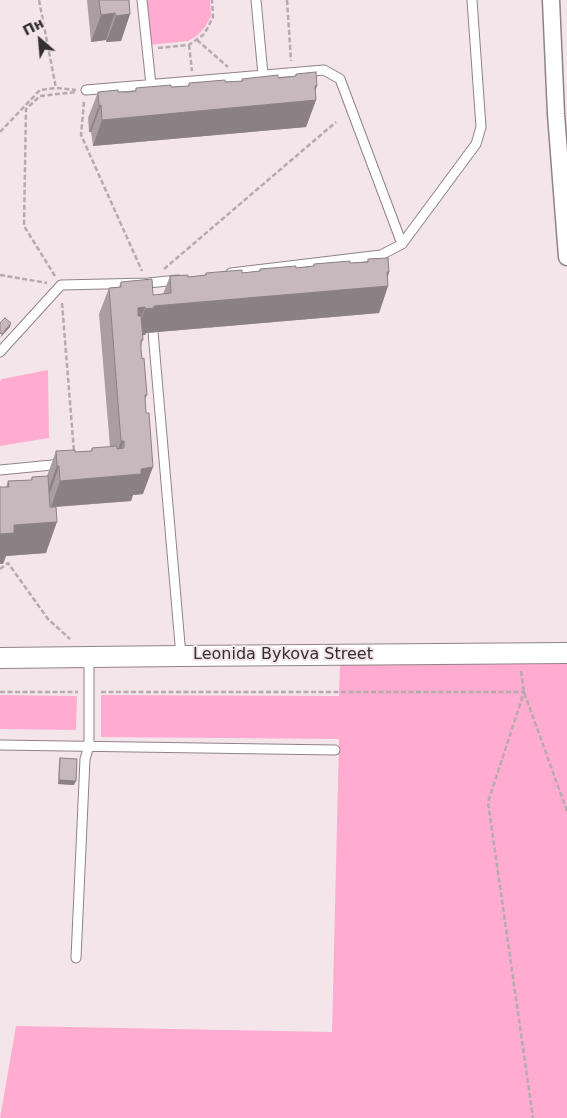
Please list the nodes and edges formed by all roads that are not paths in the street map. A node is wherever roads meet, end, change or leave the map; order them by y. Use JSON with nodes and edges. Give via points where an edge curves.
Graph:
{"nodes":[{"id":1,"x":142,"y":0,"type":"edge"},
{"id":2,"x":256,"y":0,"type":"edge"},
{"id":3,"x":472,"y":0,"type":"edge"},
{"id":4,"x":551,"y":0,"type":"edge"},
{"id":5,"x":263,"y":75,"type":"junction"},
{"id":6,"x":151,"y":85,"type":"junction"},
{"id":7,"x":86,"y":90,"type":"road end"},
{"id":8,"x":402,"y":244,"type":"junction"},
{"id":9,"x":567,"y":258,"type":"edge"},
{"id":10,"x":226,"y":274,"type":"edge"},
{"id":11,"x":187,"y":279,"type":"edge"},
{"id":12,"x":154,"y":332,"type":"edge"},
{"id":13,"x":0,"y":352,"type":"edge"},
{"id":14,"x":74,"y":463,"type":"edge"},
{"id":15,"x":0,"y":470,"type":"edge"},
{"id":16,"x":567,"y":653,"type":"edge"},
{"id":17,"x":181,"y":656,"type":"junction"},
{"id":18,"x":89,"y":657,"type":"junction"},
{"id":19,"x":0,"y":658,"type":"edge"},
{"id":20,"x":0,"y":744,"type":"edge"},
{"id":21,"x":89,"y":746,"type":"junction"},
{"id":22,"x":335,"y":750,"type":"dead end"},
{"id":23,"x":76,"y":958,"type":"dead end"}],
"edges":[{"from":1,"to":6,"type":"lane"},
{"from":2,"to":5,"type":"lane"},
{"from":3,"to":8,"type":"lane","via":[[481,127],[476,144]]},
{"from":4,"to":9,"type":"street"},
{"from":5,"to":6,"type":"lane"},
{"from":5,"to":8,"type":"lane","via":[[324,70],[340,79]]},
{"from":6,"to":7,"type":"lane"},
{"from":8,"to":10,"type":"lane","via":[[381,255]]},
{"from":11,"to":13,"type":"lane","via":[[148,288],[61,286]]},
{"from":12,"to":17,"type":"lane"},
{"from":14,"to":15,"type":"lane"},
{"from":16,"to":17,"type":"street","name":"Leonida Bykova Street"},
{"from":17,"to":18,"type":"street","name":"Leonida Bykova Street"},
{"from":18,"to":19,"type":"street","name":"Leonida Bykova Street"},
{"from":18,"to":21,"type":"lane"},
{"from":20,"to":21,"type":"lane"},
{"from":21,"to":22,"type":"lane"},
{"from":21,"to":23,"type":"lane","via":[[85,759]]}]}
